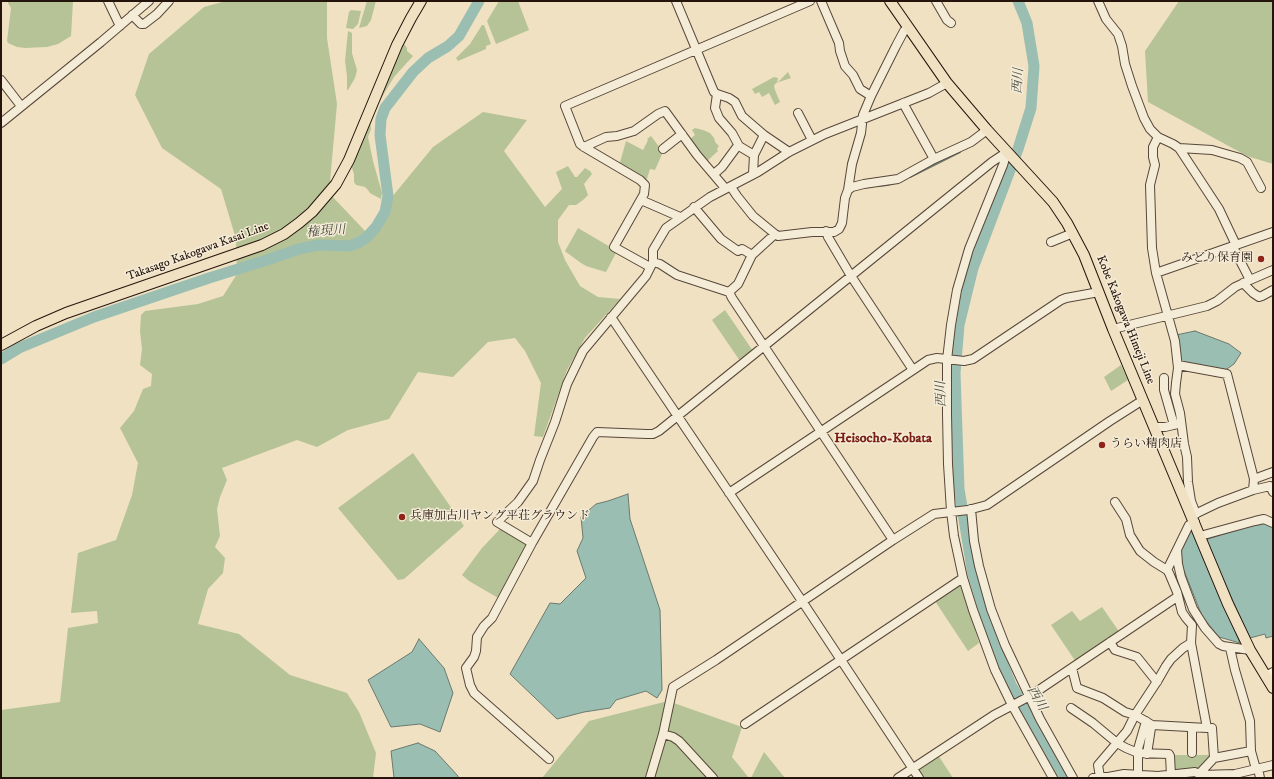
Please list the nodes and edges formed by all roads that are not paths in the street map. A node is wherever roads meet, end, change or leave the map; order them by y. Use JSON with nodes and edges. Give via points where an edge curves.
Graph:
{"nodes":[{"id":1,"x":108,"y":1,"type":"edge"},
{"id":2,"x":149,"y":1,"type":"edge"},
{"id":3,"x":169,"y":1,"type":"edge"},
{"id":4,"x":422,"y":1,"type":"edge"},
{"id":5,"x":676,"y":1,"type":"edge"},
{"id":6,"x":810,"y":1,"type":"edge"},
{"id":7,"x":821,"y":1,"type":"edge"},
{"id":8,"x":890,"y":1,"type":"edge"},
{"id":9,"x":936,"y":1,"type":"edge"},
{"id":10,"x":1098,"y":1,"type":"edge"},
{"id":11,"x":132,"y":15,"type":"junction"},
{"id":12,"x":951,"y":23,"type":"dead end"},
{"id":13,"x":120,"y":26,"type":"junction"},
{"id":14,"x":908,"y":28,"type":"junction"},
{"id":15,"x":697,"y":50,"type":"junction"},
{"id":16,"x":1,"y":80,"type":"edge"},
{"id":17,"x":947,"y":83,"type":"junction"},
{"id":18,"x":717,"y":94,"type":"junction"},
{"id":19,"x":871,"y":96,"type":"junction"},
{"id":20,"x":903,"y":103,"type":"junction"},
{"id":21,"x":21,"y":106,"type":"junction"},
{"id":22,"x":798,"y":113,"type":"dead end"},
{"id":23,"x":862,"y":120,"type":"junction"},
{"id":24,"x":1,"y":122,"type":"edge"},
{"id":25,"x":987,"y":130,"type":"junction"},
{"id":26,"x":682,"y":134,"type":"junction"},
{"id":27,"x":764,"y":135,"type":"junction"},
{"id":28,"x":1158,"y":137,"type":"junction"},
{"id":29,"x":812,"y":140,"type":"junction"},
{"id":30,"x":739,"y":146,"type":"junction"},
{"id":31,"x":584,"y":147,"type":"junction"},
{"id":32,"x":1179,"y":148,"type":"junction"},
{"id":33,"x":663,"y":149,"type":"dead end"},
{"id":34,"x":789,"y":152,"type":"junction"},
{"id":35,"x":1008,"y":153,"type":"junction"},
{"id":36,"x":754,"y":155,"type":"junction"},
{"id":37,"x":934,"y":159,"type":"junction"},
{"id":38,"x":714,"y":174,"type":"junction"},
{"id":39,"x":753,"y":174,"type":"junction"},
{"id":40,"x":728,"y":187,"type":"junction"},
{"id":41,"x":1261,"y":188,"type":"dead end"},
{"id":42,"x":848,"y":190,"type":"junction"},
{"id":43,"x":641,"y":200,"type":"junction"},
{"id":44,"x":694,"y":207,"type":"junction"},
{"id":45,"x":680,"y":217,"type":"junction"},
{"id":46,"x":826,"y":231,"type":"junction"},
{"id":47,"x":1273,"y":232,"type":"edge"},
{"id":48,"x":1073,"y":233,"type":"junction"},
{"id":49,"x":775,"y":234,"type":"junction"},
{"id":50,"x":1051,"y":242,"type":"dead end"},
{"id":51,"x":1234,"y":246,"type":"junction"},
{"id":52,"x":752,"y":255,"type":"junction"},
{"id":53,"x":651,"y":264,"type":"junction"},
{"id":54,"x":1273,"y":270,"type":"edge"},
{"id":55,"x":1156,"y":273,"type":"junction"},
{"id":56,"x":851,"y":276,"type":"junction"},
{"id":57,"x":1246,"y":282,"type":"junction"},
{"id":58,"x":1273,"y":290,"type":"edge"},
{"id":59,"x":729,"y":292,"type":"junction"},
{"id":60,"x":1098,"y":292,"type":"junction"},
{"id":61,"x":1168,"y":316,"type":"junction"},
{"id":62,"x":611,"y":317,"type":"junction"},
{"id":63,"x":1114,"y":329,"type":"junction"},
{"id":64,"x":1,"y":345,"type":"edge"},
{"id":65,"x":764,"y":346,"type":"junction"},
{"id":66,"x":947,"y":360,"type":"junction"},
{"id":67,"x":1178,"y":365,"type":"junction"},
{"id":68,"x":913,"y":370,"type":"junction"},
{"id":69,"x":1164,"y":378,"type":"dead end"},
{"id":70,"x":1143,"y":400,"type":"junction"},
{"id":71,"x":677,"y":416,"type":"junction"},
{"id":72,"x":1178,"y":424,"type":"junction"},
{"id":73,"x":1154,"y":427,"type":"junction"},
{"id":74,"x":820,"y":432,"type":"junction"},
{"id":75,"x":1273,"y":472,"type":"edge"},
{"id":76,"x":1254,"y":479,"type":"junction"},
{"id":77,"x":1253,"y":490,"type":"junction"},
{"id":78,"x":1273,"y":492,"type":"edge"},
{"id":79,"x":729,"y":493,"type":"junction"},
{"id":80,"x":1115,"y":502,"type":"dead end"},
{"id":81,"x":969,"y":510,"type":"junction"},
{"id":82,"x":951,"y":512,"type":"junction"},
{"id":83,"x":1194,"y":517,"type":"junction"},
{"id":84,"x":1273,"y":523,"type":"edge"},
{"id":85,"x":1200,"y":536,"type":"junction"},
{"id":86,"x":893,"y":540,"type":"junction"},
{"id":87,"x":532,"y":543,"type":"junction"},
{"id":88,"x":1177,"y":548,"type":"junction"},
{"id":89,"x":1167,"y":570,"type":"junction"},
{"id":90,"x":963,"y":578,"type":"junction"},
{"id":91,"x":1177,"y":597,"type":"junction"},
{"id":92,"x":802,"y":602,"type":"junction"},
{"id":93,"x":1110,"y":642,"type":"junction"},
{"id":94,"x":1191,"y":643,"type":"junction"},
{"id":95,"x":1230,"y":648,"type":"junction"},
{"id":96,"x":1250,"y":650,"type":"junction"},
{"id":97,"x":840,"y":660,"type":"junction"},
{"id":98,"x":1072,"y":668,"type":"junction"},
{"id":99,"x":1269,"y":674,"type":"edge"},
{"id":100,"x":1157,"y":682,"type":"junction"},
{"id":101,"x":1273,"y":688,"type":"edge"},
{"id":102,"x":1030,"y":696,"type":"junction"},
{"id":103,"x":1012,"y":705,"type":"junction"},
{"id":104,"x":1070,"y":708,"type":"dead end"},
{"id":105,"x":1134,"y":715,"type":"junction"},
{"id":106,"x":1149,"y":723,"type":"junction"},
{"id":107,"x":745,"y":724,"type":"dead end"},
{"id":108,"x":1192,"y":728,"type":"junction"},
{"id":109,"x":1212,"y":728,"type":"dead end"},
{"id":110,"x":663,"y":734,"type":"junction"},
{"id":111,"x":1117,"y":743,"type":"junction"},
{"id":112,"x":1251,"y":751,"type":"junction"},
{"id":113,"x":1192,"y":753,"type":"dead end"},
{"id":114,"x":1138,"y":754,"type":"junction"},
{"id":115,"x":1147,"y":754,"type":"junction"},
{"id":116,"x":1214,"y":758,"type":"junction"},
{"id":117,"x":549,"y":759,"type":"dead end"},
{"id":118,"x":1273,"y":765,"type":"edge"},
{"id":119,"x":704,"y":769,"type":"junction"},
{"id":120,"x":913,"y":769,"type":"junction"},
{"id":121,"x":1257,"y":769,"type":"junction"},
{"id":122,"x":1171,"y":775,"type":"junction"},
{"id":123,"x":1138,"y":776,"type":"edge"},
{"id":124,"x":1201,"y":776,"type":"edge"},
{"id":125,"x":1096,"y":777,"type":"edge"},
{"id":126,"x":650,"y":778,"type":"edge"},
{"id":127,"x":700,"y":778,"type":"edge"},
{"id":128,"x":713,"y":778,"type":"edge"},
{"id":129,"x":898,"y":778,"type":"edge"},
{"id":130,"x":919,"y":778,"type":"edge"},
{"id":131,"x":1053,"y":778,"type":"edge"},
{"id":132,"x":1073,"y":778,"type":"edge"},
{"id":133,"x":1260,"y":778,"type":"edge"}],
"edges":[{"from":1,"to":13,"type":"street"},
{"from":2,"to":11,"type":"street"},
{"from":3,"to":11,"type":"street","via":[[144,24]]},
{"from":4,"to":64,"type":"main road","name":"Takasago Kakogawa Kasai Line","via":[[397,45],[349,160],[336,184],[299,223],[262,245],[66,313]]},
{"from":5,"to":15,"type":"street"},
{"from":6,"to":15,"type":"street"},
{"from":7,"to":19,"type":"street","via":[[839,43],[845,66],[860,89]]},
{"from":8,"to":14,"type":"main road","name":"Kobe Kakogawa Himeji Line"},
{"from":9,"to":12,"type":"street"},
{"from":10,"to":28,"type":"street","via":[[1106,19],[1118,34],[1125,64],[1144,118]]},
{"from":11,"to":13,"type":"street"},
{"from":13,"to":21,"type":"street"},
{"from":14,"to":17,"type":"main road","name":"Kobe Kakogawa Himeji Line"},
{"from":14,"to":19,"type":"street","via":[[900,38]]},
{"from":15,"to":18,"type":"street"},
{"from":15,"to":31,"type":"street","via":[[565,106],[580,144]]},
{"from":16,"to":21,"type":"street"},
{"from":17,"to":20,"type":"street"},
{"from":17,"to":25,"type":"main road","name":"Kobe Kakogawa Himeji Line"},
{"from":18,"to":27,"type":"street","via":[[735,102],[742,116]]},
{"from":18,"to":30,"type":"street","via":[[716,113]]},
{"from":19,"to":23,"type":"street"},
{"from":20,"to":23,"type":"street"},
{"from":20,"to":37,"type":"street"},
{"from":21,"to":24,"type":"street"},
{"from":22,"to":29,"type":"street"},
{"from":23,"to":29,"type":"street"},
{"from":23,"to":42,"type":"street"},
{"from":25,"to":35,"type":"main road","name":"Kobe Kakogawa Himeji Line"},
{"from":25,"to":37,"type":"street","via":[[971,142]]},
{"from":26,"to":31,"type":"street","via":[[664,111],[634,131],[606,137]]},
{"from":26,"to":33,"type":"street"},
{"from":26,"to":38,"type":"street"},
{"from":27,"to":34,"type":"street"},
{"from":27,"to":36,"type":"street"},
{"from":28,"to":32,"type":"street"},
{"from":28,"to":55,"type":"street","via":[[1153,147],[1155,165],[1150,185],[1151,239]]},
{"from":29,"to":34,"type":"street"},
{"from":30,"to":36,"type":"street"},
{"from":30,"to":38,"type":"street"},
{"from":31,"to":43,"type":"street","via":[[640,180],[645,185]]},
{"from":32,"to":41,"type":"street","via":[[1212,150],[1240,158],[1247,162]]},
{"from":32,"to":51,"type":"street","via":[[1219,209]]},
{"from":34,"to":39,"type":"street"},
{"from":35,"to":48,"type":"main road","name":"Kobe Kakogawa Himeji Line","via":[[1053,202]]},
{"from":35,"to":56,"type":"street","via":[[992,162]]},
{"from":35,"to":66,"type":"street","via":[[969,250],[957,290]]},
{"from":36,"to":39,"type":"street"},
{"from":37,"to":42,"type":"street","via":[[898,180],[864,184]]},
{"from":38,"to":40,"type":"street"},
{"from":39,"to":40,"type":"street"},
{"from":40,"to":44,"type":"street"},
{"from":40,"to":49,"type":"street","via":[[753,216]]},
{"from":42,"to":46,"type":"street","via":[[839,229],[834,232]]},
{"from":43,"to":45,"type":"street"},
{"from":43,"to":53,"type":"street","via":[[614,247]]},
{"from":44,"to":45,"type":"street"},
{"from":44,"to":52,"type":"street","via":[[721,239],[738,251],[742,249]]},
{"from":45,"to":53,"type":"street","via":[[661,235],[653,250]]},
{"from":46,"to":49,"type":"street","via":[[778,236]]},
{"from":46,"to":56,"type":"street"},
{"from":47,"to":51,"type":"street"},
{"from":48,"to":50,"type":"street"},
{"from":48,"to":60,"type":"main road","name":"Kobe Kakogawa Himeji Line"},
{"from":49,"to":52,"type":"street"},
{"from":51,"to":55,"type":"street"},
{"from":51,"to":57,"type":"street"},
{"from":52,"to":59,"type":"street","via":[[738,284]]},
{"from":53,"to":59,"type":"street","via":[[660,264],[677,275]]},
{"from":53,"to":62,"type":"street","via":[[646,276]]},
{"from":54,"to":57,"type":"street"},
{"from":55,"to":61,"type":"street"},
{"from":56,"to":65,"type":"street"},
{"from":56,"to":68,"type":"street"},
{"from":57,"to":58,"type":"street","via":[[1259,297]]},
{"from":57,"to":61,"type":"street","via":[[1207,306]]},
{"from":59,"to":65,"type":"street"},
{"from":60,"to":63,"type":"main road","name":"Kobe Kakogawa Himeji Line"},
{"from":60,"to":66,"type":"street","via":[[1061,300],[976,357],[964,361]]},
{"from":61,"to":63,"type":"street"},
{"from":61,"to":67,"type":"street"},
{"from":62,"to":71,"type":"street"},
{"from":62,"to":87,"type":"street","via":[[583,351],[567,384],[533,481],[518,502],[497,522]]},
{"from":63,"to":70,"type":"main road","name":"Kobe Kakogawa Himeji Line"},
{"from":65,"to":71,"type":"street"},
{"from":65,"to":74,"type":"street"},
{"from":66,"to":68,"type":"street","via":[[928,360]]},
{"from":66,"to":82,"type":"street"},
{"from":67,"to":72,"type":"street","via":[[1175,394],[1180,413]]},
{"from":67,"to":76,"type":"street","via":[[1227,374]]},
{"from":68,"to":74,"type":"street"},
{"from":69,"to":72,"type":"street","via":[[1164,390]]},
{"from":70,"to":73,"type":"main road","name":"Kobe Kakogawa Himeji Line"},
{"from":70,"to":81,"type":"street","via":[[987,505]]},
{"from":71,"to":79,"type":"street"},
{"from":71,"to":87,"type":"street","via":[[654,434],[597,432]]},
{"from":72,"to":73,"type":"street"},
{"from":72,"to":83,"type":"street","via":[[1188,462],[1188,482]]},
{"from":73,"to":83,"type":"main road","name":"Kobe Kakogawa Himeji Line"},
{"from":74,"to":79,"type":"street"},
{"from":74,"to":86,"type":"street"},
{"from":75,"to":76,"type":"street"},
{"from":76,"to":77,"type":"street"},
{"from":77,"to":78,"type":"street","via":[[1270,486]]},
{"from":77,"to":83,"type":"street","via":[[1218,502]]},
{"from":79,"to":92,"type":"street"},
{"from":80,"to":89,"type":"street","via":[[1126,519],[1130,535],[1140,551]]},
{"from":81,"to":82,"type":"street"},
{"from":81,"to":102,"type":"street","via":[[979,566],[991,609]]},
{"from":82,"to":86,"type":"street","via":[[934,514]]},
{"from":82,"to":90,"type":"street"},
{"from":83,"to":85,"type":"main road","name":"Kobe Kakogawa Himeji Line"},
{"from":83,"to":88,"type":"street"},
{"from":84,"to":85,"type":"street","via":[[1264,519]]},
{"from":85,"to":96,"type":"main road","name":"Kobe Kakogawa Himeji Line"},
{"from":86,"to":92,"type":"street"},
{"from":87,"to":117,"type":"street","via":[[492,618],[477,637],[474,657],[466,668],[474,693]]},
{"from":88,"to":89,"type":"street"},
{"from":88,"to":95,"type":"street","via":[[1181,577],[1193,609],[1210,635],[1219,644]]},
{"from":89,"to":91,"type":"street"},
{"from":90,"to":97,"type":"street"},
{"from":90,"to":103,"type":"street","via":[[995,670]]},
{"from":91,"to":93,"type":"street"},
{"from":91,"to":94,"type":"street","via":[[1182,612],[1192,624]]},
{"from":92,"to":97,"type":"street"},
{"from":92,"to":110,"type":"street","via":[[673,687]]},
{"from":93,"to":98,"type":"street"},
{"from":93,"to":100,"type":"street","via":[[1115,650],[1137,657]]},
{"from":94,"to":100,"type":"street","via":[[1171,659]]},
{"from":94,"to":108,"type":"street","via":[[1207,728]]},
{"from":95,"to":96,"type":"street"},
{"from":95,"to":112,"type":"street","via":[[1250,720]]},
{"from":96,"to":99,"type":"main road","name":"Kobe Kakogawa Himeji Line"},
{"from":97,"to":107,"type":"street"},
{"from":97,"to":120,"type":"street"},
{"from":98,"to":102,"type":"street"},
{"from":98,"to":105,"type":"street","via":[[1077,688],[1103,698]]},
{"from":99,"to":101,"type":"main road","name":"Kobe Kakogawa Himeji Line"},
{"from":100,"to":105,"type":"street"},
{"from":102,"to":103,"type":"street"},
{"from":102,"to":132,"type":"street"},
{"from":103,"to":120,"type":"street"},
{"from":103,"to":131,"type":"street"},
{"from":104,"to":111,"type":"street","via":[[1094,723]]},
{"from":105,"to":106,"type":"street"},
{"from":105,"to":111,"type":"street","via":[[1127,731]]},
{"from":106,"to":108,"type":"street"},
{"from":106,"to":114,"type":"street"},
{"from":106,"to":115,"type":"street","via":[[1151,728]]},
{"from":108,"to":113,"type":"street"},
{"from":109,"to":116,"type":"street"},
{"from":110,"to":119,"type":"street","via":[[679,741]]},
{"from":110,"to":126,"type":"street"},
{"from":111,"to":114,"type":"street"},
{"from":111,"to":125,"type":"street","via":[[1098,765]]},
{"from":112,"to":116,"type":"street"},
{"from":112,"to":121,"type":"street"},
{"from":114,"to":115,"type":"street"},
{"from":114,"to":123,"type":"street"},
{"from":115,"to":122,"type":"street","via":[[1169,754]]},
{"from":116,"to":124,"type":"street"},
{"from":118,"to":121,"type":"street"},
{"from":119,"to":127,"type":"street"},
{"from":119,"to":128,"type":"street"},
{"from":120,"to":129,"type":"street"},
{"from":120,"to":130,"type":"street"},
{"from":121,"to":124,"type":"street","via":[[1235,774]]},
{"from":121,"to":133,"type":"street"},
{"from":122,"to":123,"type":"street"},
{"from":122,"to":124,"type":"street","via":[[1195,772]]},
{"from":123,"to":125,"type":"street","via":[[1124,774]]}]}
